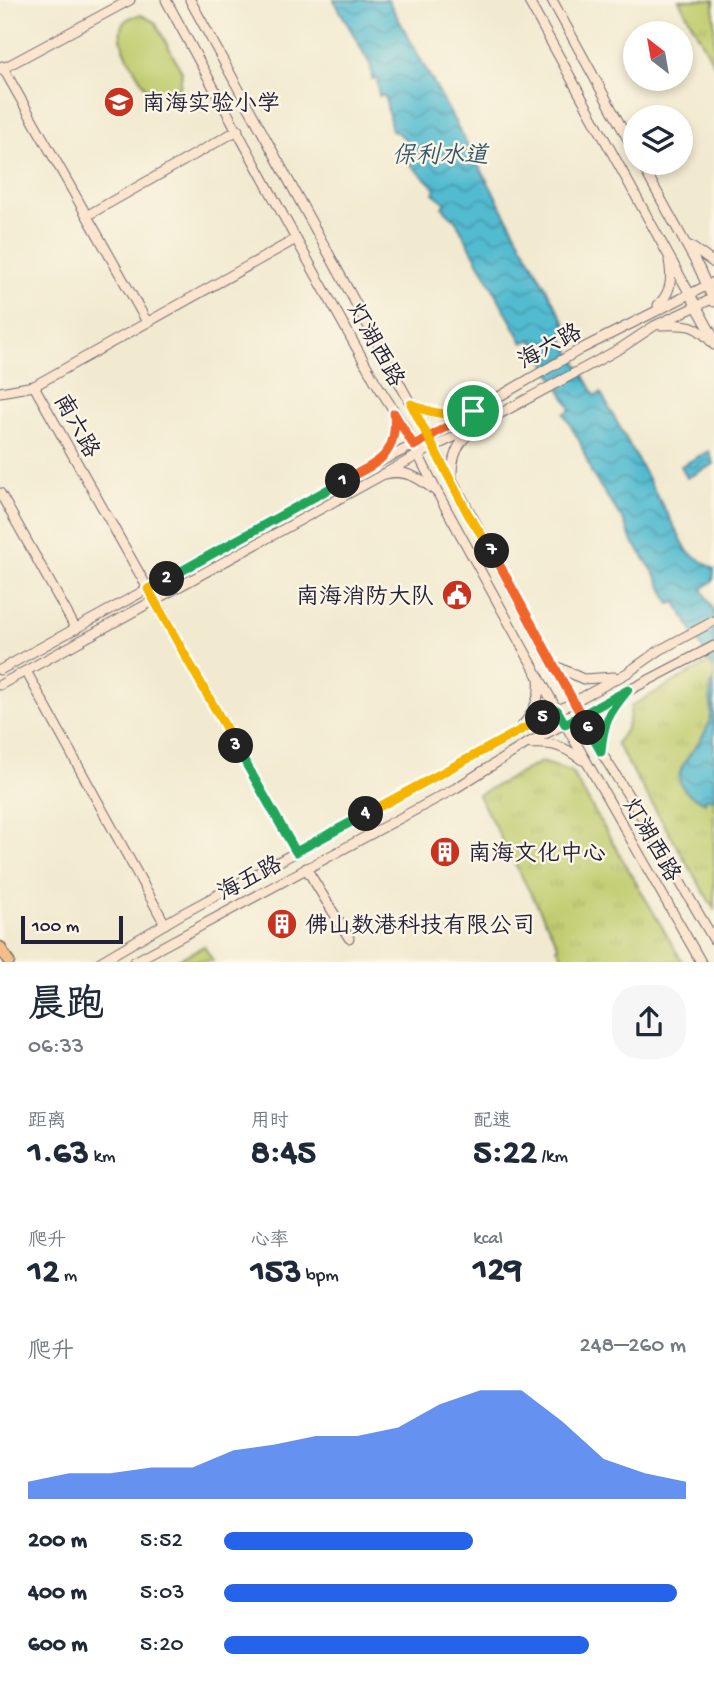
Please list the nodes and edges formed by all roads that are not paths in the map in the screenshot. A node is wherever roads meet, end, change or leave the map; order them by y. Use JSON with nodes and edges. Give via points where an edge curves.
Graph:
{"nodes":[{"id":1,"x":122,"y":0,"type":"edge"},
{"id":2,"x":130,"y":0,"type":"edge"},
{"id":3,"x":166,"y":0,"type":"edge"},
{"id":4,"x":190,"y":0,"type":"edge"},
{"id":5,"x":528,"y":0,"type":"edge"},
{"id":6,"x":552,"y":0,"type":"edge"},
{"id":7,"x":1,"y":68,"type":"edge"},
{"id":8,"x":238,"y":130,"type":"junction"},
{"id":9,"x":623,"y":130,"type":"edge"},
{"id":10,"x":648,"y":175,"type":"edge"},
{"id":11,"x":88,"y":215,"type":"junction"},
{"id":12,"x":296,"y":239,"type":"junction"},
{"id":13,"x":684,"y":242,"type":"junction"},
{"id":14,"x":668,"y":251,"type":"junction"},
{"id":15,"x":714,"y":262,"type":"edge"},
{"id":16,"x":710,"y":283,"type":"edge"},
{"id":17,"x":690,"y":292,"type":"junction"},
{"id":18,"x":713,"y":300,"type":"edge"},
{"id":19,"x":696,"y":305,"type":"junction"},
{"id":20,"x":648,"y":314,"type":"junction"},
{"id":21,"x":147,"y":322,"type":"junction"},
{"id":22,"x":654,"y":326,"type":"junction"},
{"id":23,"x":714,"y":338,"type":"edge"},
{"id":24,"x":34,"y":386,"type":"junction"},
{"id":25,"x":0,"y":393,"type":"edge"},
{"id":26,"x":411,"y":404,"type":"junction"},
{"id":27,"x":473,"y":411,"type":"junction"},
{"id":28,"x":394,"y":413,"type":"junction"},
{"id":29,"x":481,"y":424,"type":"junction"},
{"id":30,"x":430,"y":442,"type":"junction"},
{"id":31,"x":416,"y":450,"type":"junction"},
{"id":32,"x":373,"y":465,"type":"junction"},
{"id":33,"x":378,"y":477,"type":"junction"},
{"id":34,"x":452,"y":483,"type":"junction"},
{"id":35,"x":436,"y":492,"type":"junction"},
{"id":36,"x":0,"y":493,"type":"edge"},
{"id":37,"x":148,"y":589,"type":"junction"},
{"id":38,"x":154,"y":600,"type":"junction"},
{"id":39,"x":714,"y":621,"type":"edge"},
{"id":40,"x":76,"y":629,"type":"junction"},
{"id":41,"x":714,"y":646,"type":"edge"},
{"id":42,"x":555,"y":666,"type":"junction"},
{"id":43,"x":0,"y":670,"type":"edge"},
{"id":44,"x":26,"y":671,"type":"junction"},
{"id":45,"x":539,"y":676,"type":"junction"},
{"id":46,"x":620,"y":677,"type":"junction"},
{"id":47,"x":0,"y":685,"type":"edge"},
{"id":48,"x":628,"y":690,"type":"junction"},
{"id":49,"x":574,"y":701,"type":"junction"},
{"id":50,"x":557,"y":710,"type":"junction"},
{"id":51,"x":581,"y":715,"type":"junction"},
{"id":52,"x":565,"y":724,"type":"junction"},
{"id":53,"x":519,"y":730,"type":"junction"},
{"id":54,"x":526,"y":744,"type":"junction"},
{"id":55,"x":601,"y":752,"type":"junction"},
{"id":56,"x":588,"y":764,"type":"junction"},
{"id":57,"x":296,"y":852,"type":"junction"},
{"id":58,"x":306,"y":868,"type":"junction"},
{"id":59,"x":165,"y":924,"type":"junction"},
{"id":60,"x":349,"y":938,"type":"dead end"},
{"id":61,"x":714,"y":940,"type":"edge"},
{"id":62,"x":4,"y":953,"type":"edge"},
{"id":63,"x":17,"y":961,"type":"edge"},
{"id":64,"x":100,"y":961,"type":"edge"},
{"id":65,"x":134,"y":961,"type":"edge"},
{"id":66,"x":701,"y":961,"type":"edge"}],
"edges":[{"from":1,"to":7,"type":"main road"},
{"from":2,"to":7,"type":"main road"},
{"from":3,"to":8,"type":"main road","name":"灯湖西路"},
{"from":4,"to":26,"type":"main road","name":"灯湖西路"},
{"from":5,"to":14,"type":"main road"},
{"from":6,"to":9,"type":"main road"},
{"from":7,"to":11,"type":"main road"},
{"from":8,"to":11,"type":"main road"},
{"from":8,"to":12,"type":"main road","name":"灯湖西路"},
{"from":10,"to":13,"type":"main road"},
{"from":11,"to":21,"type":"main road"},
{"from":12,"to":21,"type":"main road","name":"南六路"},
{"from":12,"to":28,"type":"main road","name":"灯湖西路"},
{"from":13,"to":15,"type":"main road"},
{"from":13,"to":16,"type":"main road"},
{"from":14,"to":17,"type":"main road"},
{"from":14,"to":20,"type":"main road","via":[[669,291]]},
{"from":16,"to":17,"type":"main road","name":"海六路"},
{"from":16,"to":18,"type":"main road"},
{"from":17,"to":19,"type":"main road"},
{"from":17,"to":20,"type":"main road","name":"海六路"},
{"from":18,"to":19,"type":"main road","name":"海六路"},
{"from":19,"to":22,"type":"main road","name":"海六路"},
{"from":19,"to":23,"type":"main road"},
{"from":20,"to":27,"type":"main road","name":"海六路"},
{"from":21,"to":24,"type":"main road","name":"南六路"},
{"from":22,"to":23,"type":"main road","via":[[685,325]]},
{"from":22,"to":29,"type":"main road","name":"海六路"},
{"from":24,"to":25,"type":"main road"},
{"from":24,"to":37,"type":"main road","name":"南六路"},
{"from":26,"to":27,"type":"main road","via":[[440,415]]},
{"from":26,"to":30,"type":"main road","name":"灯湖西路"},
{"from":27,"to":30,"type":"main road","name":"海六路"},
{"from":28,"to":31,"type":"main road","name":"灯湖西路"},
{"from":28,"to":32,"type":"main road","via":[[394,438]]},
{"from":29,"to":30,"type":"main road","name":"海六路"},
{"from":29,"to":34,"type":"main road","via":[[456,451]]},
{"from":30,"to":31,"type":"main road","name":"海六路"},
{"from":30,"to":34,"type":"main road","name":"灯湖西路"},
{"from":31,"to":32,"type":"main road","name":"海六路"},
{"from":31,"to":33,"type":"main road","name":"海六路"},
{"from":31,"to":35,"type":"main road","name":"灯湖西路"},
{"from":32,"to":37,"type":"main road","name":"海六路"},
{"from":33,"to":35,"type":"main road","via":[[405,473]]},
{"from":33,"to":38,"type":"main road","name":"海六路"},
{"from":34,"to":42,"type":"main road","name":"灯湖西路"},
{"from":35,"to":45,"type":"main road","name":"灯湖西路"},
{"from":36,"to":40,"type":"main road"},
{"from":37,"to":38,"type":"main road","name":"南六路"},
{"from":37,"to":40,"type":"main road","name":"海六路"},
{"from":38,"to":44,"type":"main road","name":"海六路"},
{"from":38,"to":57,"type":"main road","name":"南六路"},
{"from":39,"to":46,"type":"main road"},
{"from":40,"to":43,"type":"main road","name":"海六路"},
{"from":41,"to":48,"type":"main road","name":"海五路"},
{"from":42,"to":46,"type":"main road","via":[[583,679]]},
{"from":42,"to":49,"type":"main road","name":"灯湖西路"},
{"from":44,"to":47,"type":"main road","name":"海六路"},
{"from":44,"to":59,"type":"main road"},
{"from":45,"to":50,"type":"main road","name":"灯湖西路"},
{"from":45,"to":53,"type":"main road","via":[[536,704]]},
{"from":46,"to":49,"type":"main road"},
{"from":48,"to":51,"type":"main road","name":"海五路"},
{"from":48,"to":55,"type":"main road","via":[[605,721]]},
{"from":49,"to":50,"type":"main road"},
{"from":49,"to":51,"type":"main road","name":"灯湖西路"},
{"from":50,"to":52,"type":"main road","name":"灯湖西路"},
{"from":50,"to":53,"type":"main road"},
{"from":51,"to":52,"type":"main road","name":"海五路"},
{"from":51,"to":55,"type":"main road","name":"灯湖西路"},
{"from":52,"to":54,"type":"main road","name":"海五路"},
{"from":52,"to":56,"type":"main road","name":"灯湖西路"},
{"from":53,"to":57,"type":"main road"},
{"from":54,"to":56,"type":"main road","via":[[568,749]]},
{"from":54,"to":58,"type":"main road","name":"海五路","via":[[456,788]]},
{"from":55,"to":61,"type":"main road","name":"灯湖西路"},
{"from":56,"to":66,"type":"main road","name":"灯湖西路"},
{"from":57,"to":59,"type":"main road"},
{"from":58,"to":60,"type":"main road"},
{"from":58,"to":65,"type":"main road","name":"海五路"},
{"from":59,"to":64,"type":"main road"},
{"from":62,"to":63,"type":"highway"}]}
